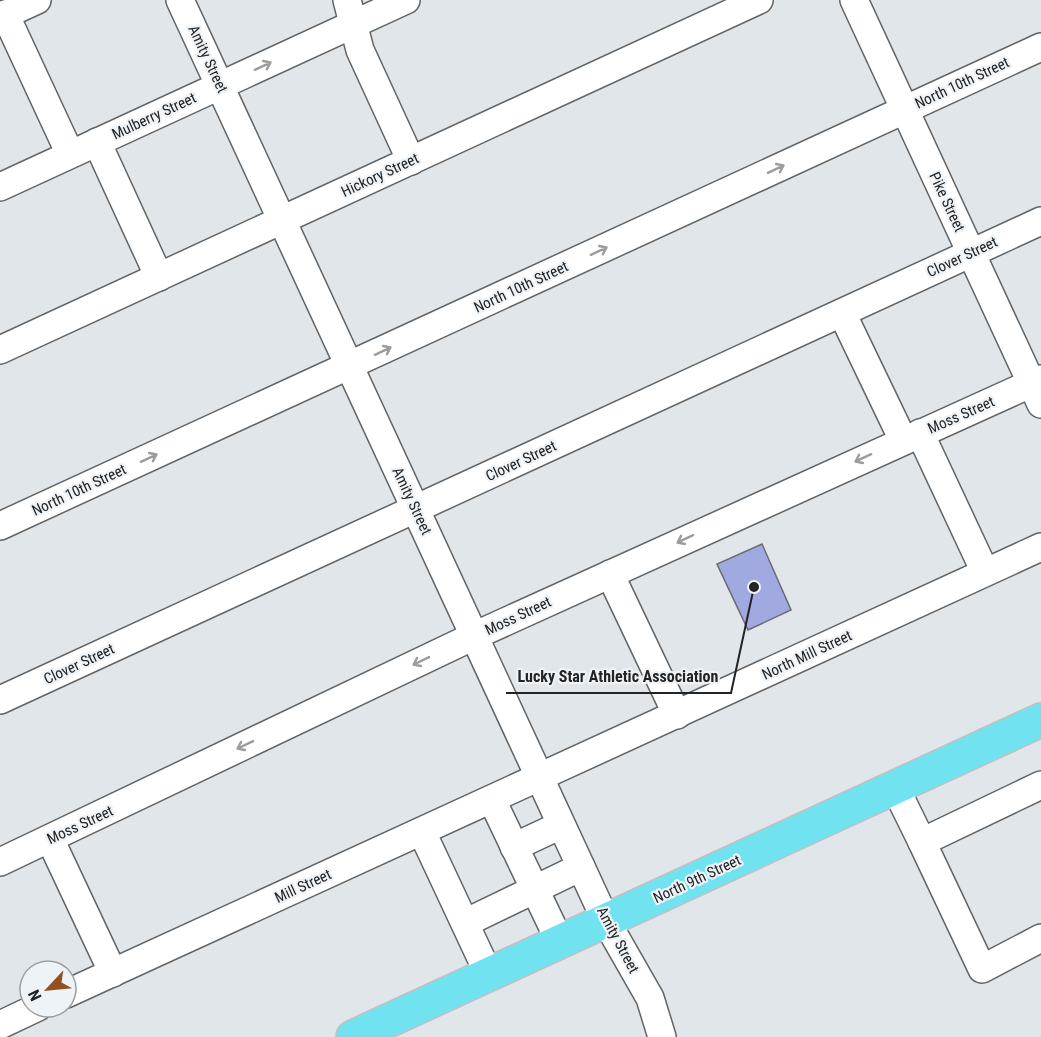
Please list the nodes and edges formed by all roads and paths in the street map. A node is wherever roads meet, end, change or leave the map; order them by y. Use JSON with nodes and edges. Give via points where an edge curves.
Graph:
{"nodes":[{"id":1,"x":37,"y":0,"type":"edge"},
{"id":2,"x":180,"y":0,"type":"edge"},
{"id":3,"x":406,"y":0,"type":"edge"},
{"id":4,"x":759,"y":0,"type":"edge"},
{"id":5,"x":854,"y":0,"type":"edge"},
{"id":6,"x":708,"y":11,"type":"edge"},
{"id":7,"x":350,"y":12,"type":"edge"},
{"id":8,"x":3,"y":15,"type":"edge"},
{"id":9,"x":1041,"y":47,"type":"edge"},
{"id":10,"x":220,"y":86,"type":"junction"},
{"id":11,"x":904,"y":110,"type":"junction"},
{"id":12,"x":97,"y":142,"type":"junction"},
{"id":13,"x":70,"y":154,"type":"junction"},
{"id":14,"x":411,"y":161,"type":"junction"},
{"id":15,"x":0,"y":186,"type":"edge"},
{"id":16,"x":282,"y":220,"type":"junction"},
{"id":17,"x":1041,"y":221,"type":"edge"},
{"id":18,"x":971,"y":253,"type":"junction"},
{"id":19,"x":159,"y":277,"type":"junction"},
{"id":20,"x":842,"y":313,"type":"junction"},
{"id":21,"x":0,"y":350,"type":"edge"},
{"id":22,"x":349,"y":366,"type":"junction"},
{"id":23,"x":1038,"y":389,"type":"edge"},
{"id":24,"x":912,"y":436,"type":"junction"},
{"id":25,"x":416,"y":509,"type":"junction"},
{"id":26,"x":0,"y":526,"type":"edge"},
{"id":27,"x":1041,"y":547,"type":"edge"},
{"id":28,"x":985,"y":572,"type":"junction"},
{"id":29,"x":610,"y":574,"type":"junction"},
{"id":30,"x":474,"y":636,"type":"junction"},
{"id":31,"x":0,"y":700,"type":"edge"},
{"id":32,"x":677,"y":714,"type":"junction"},
{"id":33,"x":1041,"y":720,"type":"edge"},
{"id":34,"x":540,"y":778,"type":"junction"},
{"id":35,"x":1041,"y":785,"type":"edge"},
{"id":36,"x":895,"y":787,"type":"junction"},
{"id":37,"x":492,"y":800,"type":"junction"},
{"id":38,"x":561,"y":825,"type":"junction"},
{"id":39,"x":422,"y":832,"type":"junction"},
{"id":40,"x":50,"y":839,"type":"junction"},
{"id":41,"x":922,"y":842,"type":"junction"},
{"id":42,"x":514,"y":847,"type":"junction"},
{"id":43,"x":0,"y":862,"type":"edge"},
{"id":44,"x":581,"y":867,"type":"junction"},
{"id":45,"x":534,"y":889,"type":"junction"},
{"id":46,"x":606,"y":921,"type":"junction"},
{"id":47,"x":465,"y":923,"type":"junction"},
{"id":48,"x":1041,"y":938,"type":"edge"},
{"id":49,"x":560,"y":942,"type":"junction"},
{"id":50,"x":112,"y":973,"type":"junction"},
{"id":51,"x":489,"y":975,"type":"junction"},
{"id":52,"x":78,"y":989,"type":"edge"},
{"id":53,"x":18,"y":1016,"type":"edge"},
{"id":54,"x":0,"y":1024,"type":"edge"},
{"id":55,"x":353,"y":1037,"type":"edge"},
{"id":56,"x":662,"y":1037,"type":"edge"}],
"edges":[{"from":1,"to":8,"type":"street"},
{"from":2,"to":10,"type":"street","name":"Amity Street"},
{"from":3,"to":7,"type":"street","name":"Mulberry Street"},
{"from":4,"to":6,"type":"street","name":"Hickory Street"},
{"from":5,"to":11,"type":"street","name":"Pike Street"},
{"from":6,"to":14,"type":"street","name":"Hickory Street"},
{"from":10,"to":7,"type":"street","name":"Mulberry Street","one_way":true},
{"from":7,"to":14,"type":"street","via":[[360,50]]},
{"from":8,"to":13,"type":"street"},
{"from":9,"to":11,"type":"street","name":"North 10th Street"},
{"from":10,"to":12,"type":"street","name":"Mulberry Street"},
{"from":10,"to":16,"type":"street","name":"Amity Street"},
{"from":11,"to":18,"type":"street","name":"Pike Street"},
{"from":22,"to":11,"type":"street","name":"North 10th Street","one_way":true},
{"from":12,"to":13,"type":"street","name":"Mulberry Street"},
{"from":12,"to":19,"type":"street"},
{"from":13,"to":15,"type":"street","name":"Mulberry Street"},
{"from":14,"to":16,"type":"street","name":"Hickory Street"},
{"from":16,"to":19,"type":"street","name":"Hickory Street"},
{"from":16,"to":22,"type":"street","name":"Amity Street"},
{"from":17,"to":18,"type":"street","name":"Clover Street"},
{"from":18,"to":20,"type":"street","name":"Clover Street"},
{"from":18,"to":23,"type":"street","name":"Pike Street"},
{"from":19,"to":21,"type":"street","name":"Hickory Street"},
{"from":20,"to":24,"type":"street"},
{"from":20,"to":25,"type":"street","name":"Clover Street"},
{"from":22,"to":25,"type":"street","name":"Amity Street"},
{"from":26,"to":22,"type":"street","name":"North 10th Street","one_way":true},
{"from":23,"to":24,"type":"street","name":"Moss Street"},
{"from":24,"to":28,"type":"street"},
{"from":24,"to":29,"type":"street","name":"Moss Street","one_way":true},
{"from":25,"to":30,"type":"street","name":"Amity Street"},
{"from":25,"to":31,"type":"street","name":"Clover Street"},
{"from":27,"to":28,"type":"street","name":"North Mill Street"},
{"from":28,"to":32,"type":"street","name":"North Mill Street"},
{"from":29,"to":30,"type":"street","name":"Moss Street"},
{"from":29,"to":32,"type":"street"},
{"from":30,"to":34,"type":"street","name":"Amity Street"},
{"from":30,"to":40,"type":"street","name":"Moss Street","one_way":true},
{"from":32,"to":34,"type":"street","name":"North Mill Street"},
{"from":33,"to":36,"type":"main road","name":"North 9th Street"},
{"from":34,"to":37,"type":"street","name":"Mill Street"},
{"from":34,"to":38,"type":"street","name":"Amity Street"},
{"from":35,"to":41,"type":"street"},
{"from":36,"to":41,"type":"street"},
{"from":36,"to":46,"type":"main road","name":"North 9th Street"},
{"from":37,"to":39,"type":"street","name":"Mill Street"},
{"from":37,"to":42,"type":"street"},
{"from":38,"to":42,"type":"street"},
{"from":38,"to":44,"type":"street","name":"Amity Street"},
{"from":39,"to":47,"type":"street"},
{"from":39,"to":50,"type":"street","name":"Mill Street"},
{"from":40,"to":43,"type":"street","name":"Moss Street"},
{"from":40,"to":50,"type":"street"},
{"from":41,"to":48,"type":"street","via":[[982,969]]},
{"from":42,"to":45,"type":"street"},
{"from":44,"to":45,"type":"street"},
{"from":44,"to":46,"type":"street","name":"Amity Street"},
{"from":45,"to":47,"type":"street"},
{"from":45,"to":49,"type":"street"},
{"from":46,"to":49,"type":"main road","name":"North 9th Street"},
{"from":46,"to":56,"type":"street","name":"Amity Street","via":[[650,998]]},
{"from":47,"to":51,"type":"street"},
{"from":49,"to":51,"type":"main road","name":"North 9th Street"},
{"from":50,"to":52,"type":"street","name":"Mill Street"},
{"from":51,"to":55,"type":"main road","name":"North 9th Street"},
{"from":53,"to":54,"type":"street"}]}
